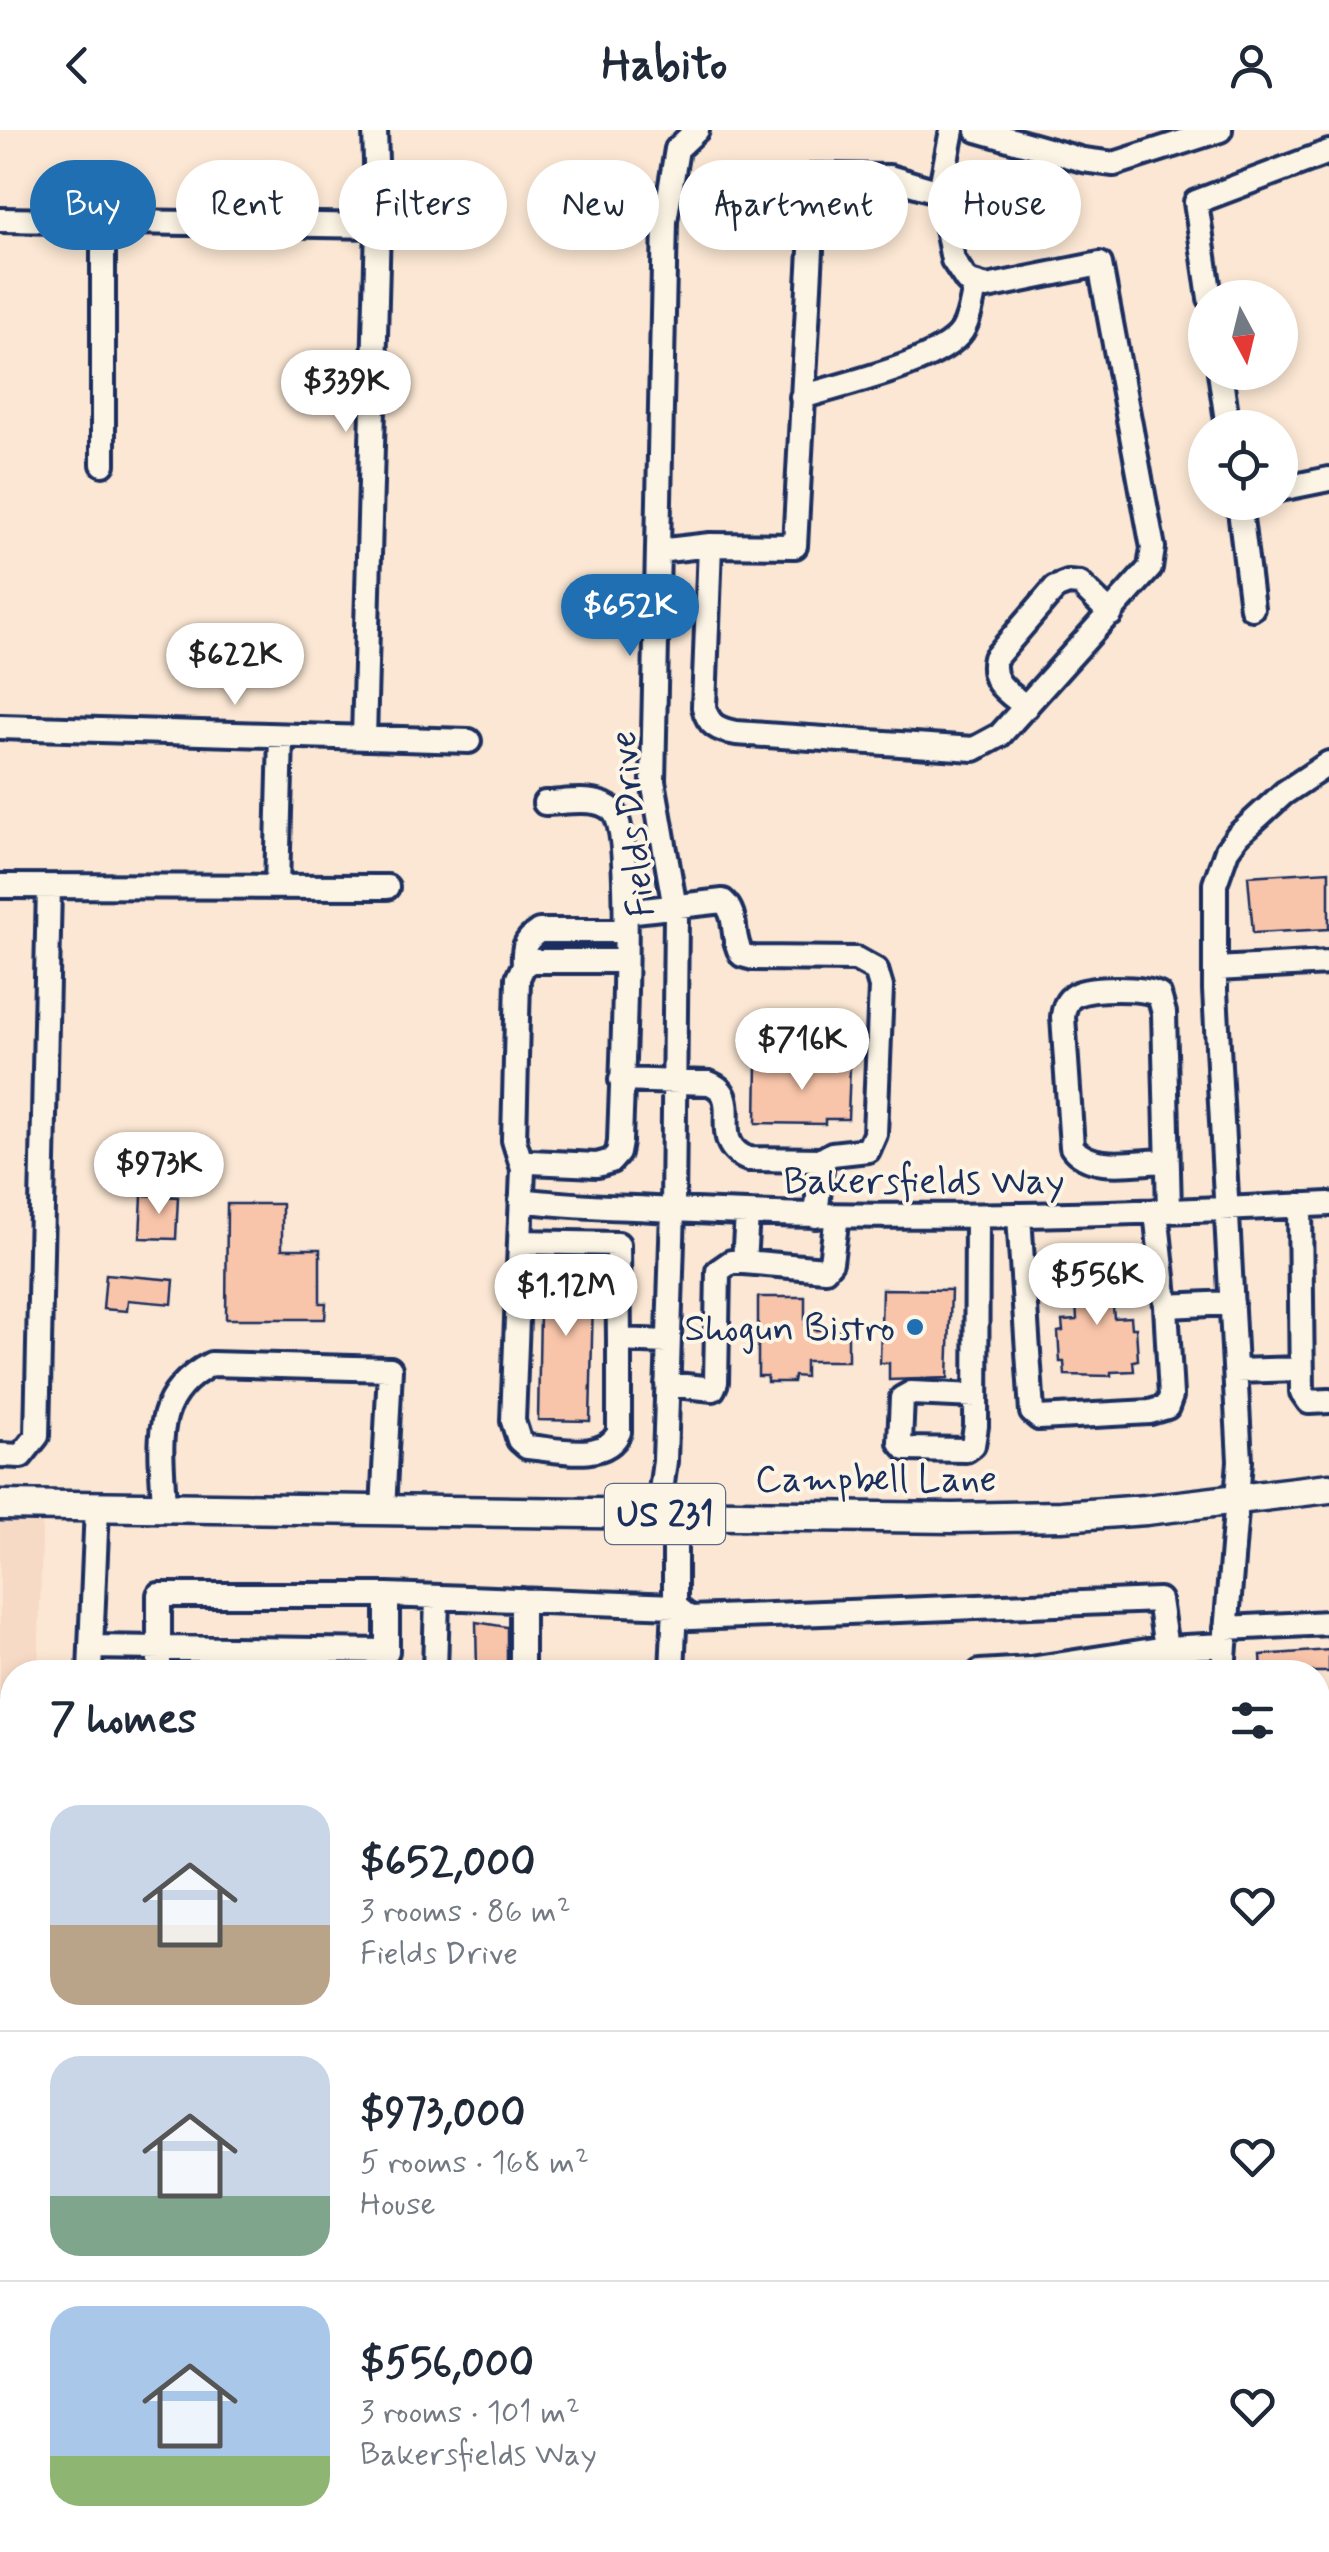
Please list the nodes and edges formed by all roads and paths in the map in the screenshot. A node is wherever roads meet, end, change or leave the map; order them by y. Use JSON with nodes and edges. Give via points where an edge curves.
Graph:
{"nodes":[{"id":1,"x":375,"y":130,"type":"edge"},
{"id":2,"x":952,"y":130,"type":"edge"},
{"id":3,"x":977,"y":130,"type":"edge"},
{"id":4,"x":1220,"y":130,"type":"edge"},
{"id":5,"x":694,"y":132,"type":"edge"},
{"id":6,"x":1329,"y":152,"type":"edge"},
{"id":7,"x":376,"y":160,"type":"edge"},
{"id":8,"x":946,"y":160,"type":"edge"},
{"id":9,"x":928,"y":188,"type":"edge"},
{"id":10,"x":0,"y":220,"type":"edge"},
{"id":11,"x":30,"y":220,"type":"edge"},
{"id":12,"x":156,"y":221,"type":"edge"},
{"id":13,"x":339,"y":225,"type":"edge"},
{"id":14,"x":103,"y":250,"type":"edge"},
{"id":15,"x":377,"y":250,"type":"edge"},
{"id":16,"x":951,"y":250,"type":"edge"},
{"id":17,"x":1207,"y":280,"type":"edge"},
{"id":18,"x":976,"y":286,"type":"junction"},
{"id":19,"x":802,"y":397,"type":"junction"},
{"id":20,"x":103,"y":464,"type":"dead end"},
{"id":21,"x":1329,"y":480,"type":"edge"},
{"id":22,"x":1298,"y":486,"type":"edge"},
{"id":23,"x":1241,"y":520,"type":"edge"},
{"id":24,"x":710,"y":546,"type":"junction"},
{"id":25,"x":658,"y":551,"type":"junction"},
{"id":26,"x":1252,"y":608,"type":"dead end"},
{"id":27,"x":1110,"y":614,"type":"junction"},
{"id":28,"x":1026,"y":707,"type":"junction"},
{"id":29,"x":0,"y":727,"type":"edge"},
{"id":30,"x":281,"y":736,"type":"junction"},
{"id":31,"x":364,"y":738,"type":"junction"},
{"id":32,"x":469,"y":741,"type":"dead end"},
{"id":33,"x":1329,"y":764,"type":"edge"},
{"id":34,"x":545,"y":803,"type":"dead end"},
{"id":35,"x":0,"y":886,"type":"edge"},
{"id":36,"x":49,"y":887,"type":"junction"},
{"id":37,"x":277,"y":887,"type":"junction"},
{"id":38,"x":387,"y":887,"type":"dead end"},
{"id":39,"x":675,"y":904,"type":"junction"},
{"id":40,"x":625,"y":921,"type":"junction"},
{"id":41,"x":624,"y":961,"type":"junction"},
{"id":42,"x":1329,"y":964,"type":"edge"},
{"id":43,"x":524,"y":965,"type":"junction"},
{"id":44,"x":1215,"y":969,"type":"junction"},
{"id":45,"x":622,"y":1080,"type":"junction"},
{"id":46,"x":675,"y":1081,"type":"junction"},
{"id":47,"x":822,"y":1160,"type":"junction"},
{"id":48,"x":1167,"y":1161,"type":"junction"},
{"id":49,"x":522,"y":1168,"type":"junction"},
{"id":50,"x":520,"y":1200,"type":"junction"},
{"id":51,"x":1329,"y":1204,"type":"edge"},
{"id":52,"x":1300,"y":1205,"type":"junction"},
{"id":53,"x":1228,"y":1206,"type":"junction"},
{"id":54,"x":613,"y":1208,"type":"junction"},
{"id":55,"x":673,"y":1210,"type":"junction"},
{"id":56,"x":1162,"y":1210,"type":"junction"},
{"id":57,"x":747,"y":1215,"type":"junction"},
{"id":58,"x":827,"y":1216,"type":"junction"},
{"id":59,"x":978,"y":1216,"type":"junction"},
{"id":60,"x":1018,"y":1216,"type":"junction"},
{"id":61,"x":520,"y":1242,"type":"junction"},
{"id":62,"x":618,"y":1244,"type":"junction"},
{"id":63,"x":744,"y":1262,"type":"junction"},
{"id":64,"x":1232,"y":1303,"type":"junction"},
{"id":65,"x":1166,"y":1306,"type":"junction"},
{"id":66,"x":619,"y":1340,"type":"junction"},
{"id":67,"x":667,"y":1342,"type":"junction"},
{"id":68,"x":1302,"y":1369,"type":"junction"},
{"id":69,"x":1236,"y":1371,"type":"junction"},
{"id":70,"x":667,"y":1384,"type":"junction"},
{"id":71,"x":976,"y":1396,"type":"dead end"},
{"id":72,"x":1329,"y":1402,"type":"edge"},
{"id":73,"x":0,"y":1456,"type":"edge"},
{"id":74,"x":1329,"y":1488,"type":"edge"},
{"id":75,"x":1235,"y":1499,"type":"junction"},
{"id":76,"x":0,"y":1505,"type":"edge"},
{"id":77,"x":97,"y":1507,"type":"junction"},
{"id":78,"x":164,"y":1508,"type":"junction"},
{"id":79,"x":384,"y":1511,"type":"junction"},
{"id":80,"x":667,"y":1514,"type":"junction"},
{"id":81,"x":388,"y":1595,"type":"junction"},
{"id":82,"x":437,"y":1597,"type":"junction"},
{"id":83,"x":522,"y":1600,"type":"junction"},
{"id":84,"x":675,"y":1606,"type":"junction"},
{"id":85,"x":1329,"y":1623,"type":"edge"},
{"id":86,"x":1225,"y":1637,"type":"junction"},
{"id":87,"x":91,"y":1648,"type":"junction"},
{"id":88,"x":159,"y":1648,"type":"junction"},
{"id":89,"x":1166,"y":1648,"type":"junction"},
{"id":90,"x":90,"y":1660,"type":"edge"},
{"id":91,"x":158,"y":1660,"type":"edge"},
{"id":92,"x":435,"y":1660,"type":"edge"},
{"id":93,"x":522,"y":1660,"type":"edge"},
{"id":94,"x":673,"y":1660,"type":"edge"},
{"id":95,"x":1073,"y":1660,"type":"edge"},
{"id":96,"x":1224,"y":1660,"type":"edge"}],
"edges":[{"from":1,"to":7,"type":"street"},
{"from":2,"to":8,"type":"street"},
{"from":3,"to":4,"type":"street","via":[[1114,164]]},
{"from":5,"to":25,"type":"street","name":"Fields Drive","via":[[677,149],[665,221]]},
{"from":6,"to":17,"type":"street","via":[[1196,202]]},
{"from":9,"to":19,"type":"street","via":[[889,177],[815,176]]},
{"from":10,"to":11,"type":"street"},
{"from":12,"to":13,"type":"street"},
{"from":14,"to":20,"type":"street"},
{"from":15,"to":31,"type":"street"},
{"from":16,"to":18,"type":"street"},
{"from":18,"to":19,"type":"street","via":[[963,330],[939,351]]},
{"from":18,"to":27,"type":"street","via":[[1100,264],[1154,557]]},
{"from":19,"to":24,"type":"street","via":[[795,546]]},
{"from":21,"to":22,"type":"street"},
{"from":23,"to":26,"type":"street"},
{"from":24,"to":25,"type":"street"},
{"from":24,"to":28,"type":"street","via":[[704,706],[717,729],[974,749]]},
{"from":25,"to":39,"type":"street","name":"Fields Drive","via":[[654,780]]},
{"from":27,"to":28,"type":"street"},
{"from":27,"to":28,"type":"street","via":[[1080,584],[1055,588],[994,658],[998,684]]},
{"from":29,"to":30,"type":"street"},
{"from":30,"to":31,"type":"street"},
{"from":30,"to":37,"type":"street"},
{"from":31,"to":32,"type":"street"},
{"from":33,"to":44,"type":"street","via":[[1267,807],[1227,850],[1215,884]]},
{"from":34,"to":40,"type":"street","via":[[602,804],[613,811],[624,851]]},
{"from":35,"to":36,"type":"street"},
{"from":36,"to":37,"type":"street"},
{"from":36,"to":73,"type":"street","via":[[37,1436],[22,1456]]},
{"from":37,"to":38,"type":"street"},
{"from":39,"to":40,"type":"street"},
{"from":39,"to":46,"type":"street","name":"Fields Drive"},
{"from":39,"to":47,"type":"street","via":[[723,901],[742,955],[856,959],[876,970],[881,988],[875,1134],[868,1150]]},
{"from":40,"to":41,"type":"street"},
{"from":40,"to":43,"type":"street","via":[[539,932],[523,948]]},
{"from":41,"to":43,"type":"street"},
{"from":41,"to":45,"type":"street"},
{"from":42,"to":44,"type":"street"},
{"from":43,"to":49,"type":"street","via":[[515,1030],[514,1140]]},
{"from":44,"to":53,"type":"street"},
{"from":45,"to":46,"type":"street"},
{"from":45,"to":49,"type":"street","via":[[620,1142],[612,1162],[530,1162]]},
{"from":46,"to":47,"type":"street","via":[[723,1091],[727,1138],[740,1156]]},
{"from":46,"to":55,"type":"street","name":"Fields Drive"},
{"from":47,"to":58,"type":"street"},
{"from":48,"to":48,"type":"street","via":[[1159,994],[1140,989],[1072,996],[1063,1017],[1072,1147],[1088,1161]]},
{"from":48,"to":56,"type":"street"},
{"from":49,"to":50,"type":"street"},
{"from":50,"to":54,"type":"street","name":"Bakersfields Way"},
{"from":50,"to":61,"type":"street"},
{"from":51,"to":52,"type":"street","name":"Bakersfields Way"},
{"from":52,"to":53,"type":"street","name":"Bakersfields Way"},
{"from":52,"to":68,"type":"street"},
{"from":53,"to":56,"type":"street","name":"Bakersfields Way"},
{"from":53,"to":64,"type":"street"},
{"from":54,"to":55,"type":"street","name":"Bakersfields Way"},
{"from":54,"to":62,"type":"street"},
{"from":55,"to":57,"type":"street","name":"Bakersfields Way"},
{"from":55,"to":67,"type":"street","name":"Fields Drive"},
{"from":56,"to":60,"type":"street","name":"Bakersfields Way"},
{"from":56,"to":65,"type":"street"},
{"from":57,"to":58,"type":"street","name":"Bakersfields Way"},
{"from":57,"to":63,"type":"street"},
{"from":58,"to":59,"type":"street","name":"Bakersfields Way"},
{"from":58,"to":63,"type":"street","via":[[826,1268]]},
{"from":59,"to":60,"type":"street","name":"Bakersfields Way"},
{"from":59,"to":71,"type":"street"},
{"from":60,"to":65,"type":"street","via":[[1032,1412],[1040,1418],[1167,1406]]},
{"from":61,"to":62,"type":"street"},
{"from":61,"to":66,"type":"street","via":[[512,1421],[519,1440],[528,1447],[600,1451],[613,1444],[619,1432]]},
{"from":62,"to":66,"type":"street"},
{"from":63,"to":70,"type":"street","via":[[718,1271],[713,1389]]},
{"from":64,"to":65,"type":"street"},
{"from":64,"to":69,"type":"street"},
{"from":66,"to":67,"type":"street"},
{"from":67,"to":70,"type":"street","name":"Fields Drive"},
{"from":68,"to":69,"type":"street"},
{"from":68,"to":72,"type":"street","via":[[1309,1402]]},
{"from":69,"to":75,"type":"street"},
{"from":70,"to":80,"type":"street","name":"Fields Drive"},
{"from":74,"to":75,"type":"main road","name":"Campbell Lane","number":"US 231"},
{"from":75,"to":80,"type":"main road","name":"Campbell Lane","number":"US 231","via":[[1061,1516]]},
{"from":75,"to":86,"type":"street"},
{"from":76,"to":77,"type":"main road","name":"Campbell Lane","number":"US 231"},
{"from":77,"to":78,"type":"main road","name":"Campbell Lane","number":"US 231"},
{"from":77,"to":87,"type":"street"},
{"from":78,"to":79,"type":"main road","name":"Campbell Lane","number":"US 231"},
{"from":78,"to":79,"type":"street","via":[[162,1420],[188,1376],[210,1364],[390,1368]]},
{"from":79,"to":80,"type":"main road","name":"Campbell Lane","number":"US 231"},
{"from":80,"to":84,"type":"street","name":"Fields Drive"},
{"from":81,"to":82,"type":"street"},
{"from":81,"to":88,"type":"street","via":[[159,1595]]},
{"from":81,"to":88,"type":"street","via":[[387,1651]]},
{"from":82,"to":83,"type":"street"},
{"from":82,"to":92,"type":"street"},
{"from":83,"to":84,"type":"street"},
{"from":83,"to":93,"type":"street"},
{"from":84,"to":89,"type":"street","via":[[690,1618],[1159,1600]]},
{"from":84,"to":94,"type":"street","name":"Fields Drive"},
{"from":85,"to":86,"type":"street"},
{"from":86,"to":89,"type":"street"},
{"from":86,"to":96,"type":"street"},
{"from":87,"to":88,"type":"street"},
{"from":87,"to":90,"type":"street"},
{"from":88,"to":91,"type":"street"},
{"from":89,"to":95,"type":"street"}]}
